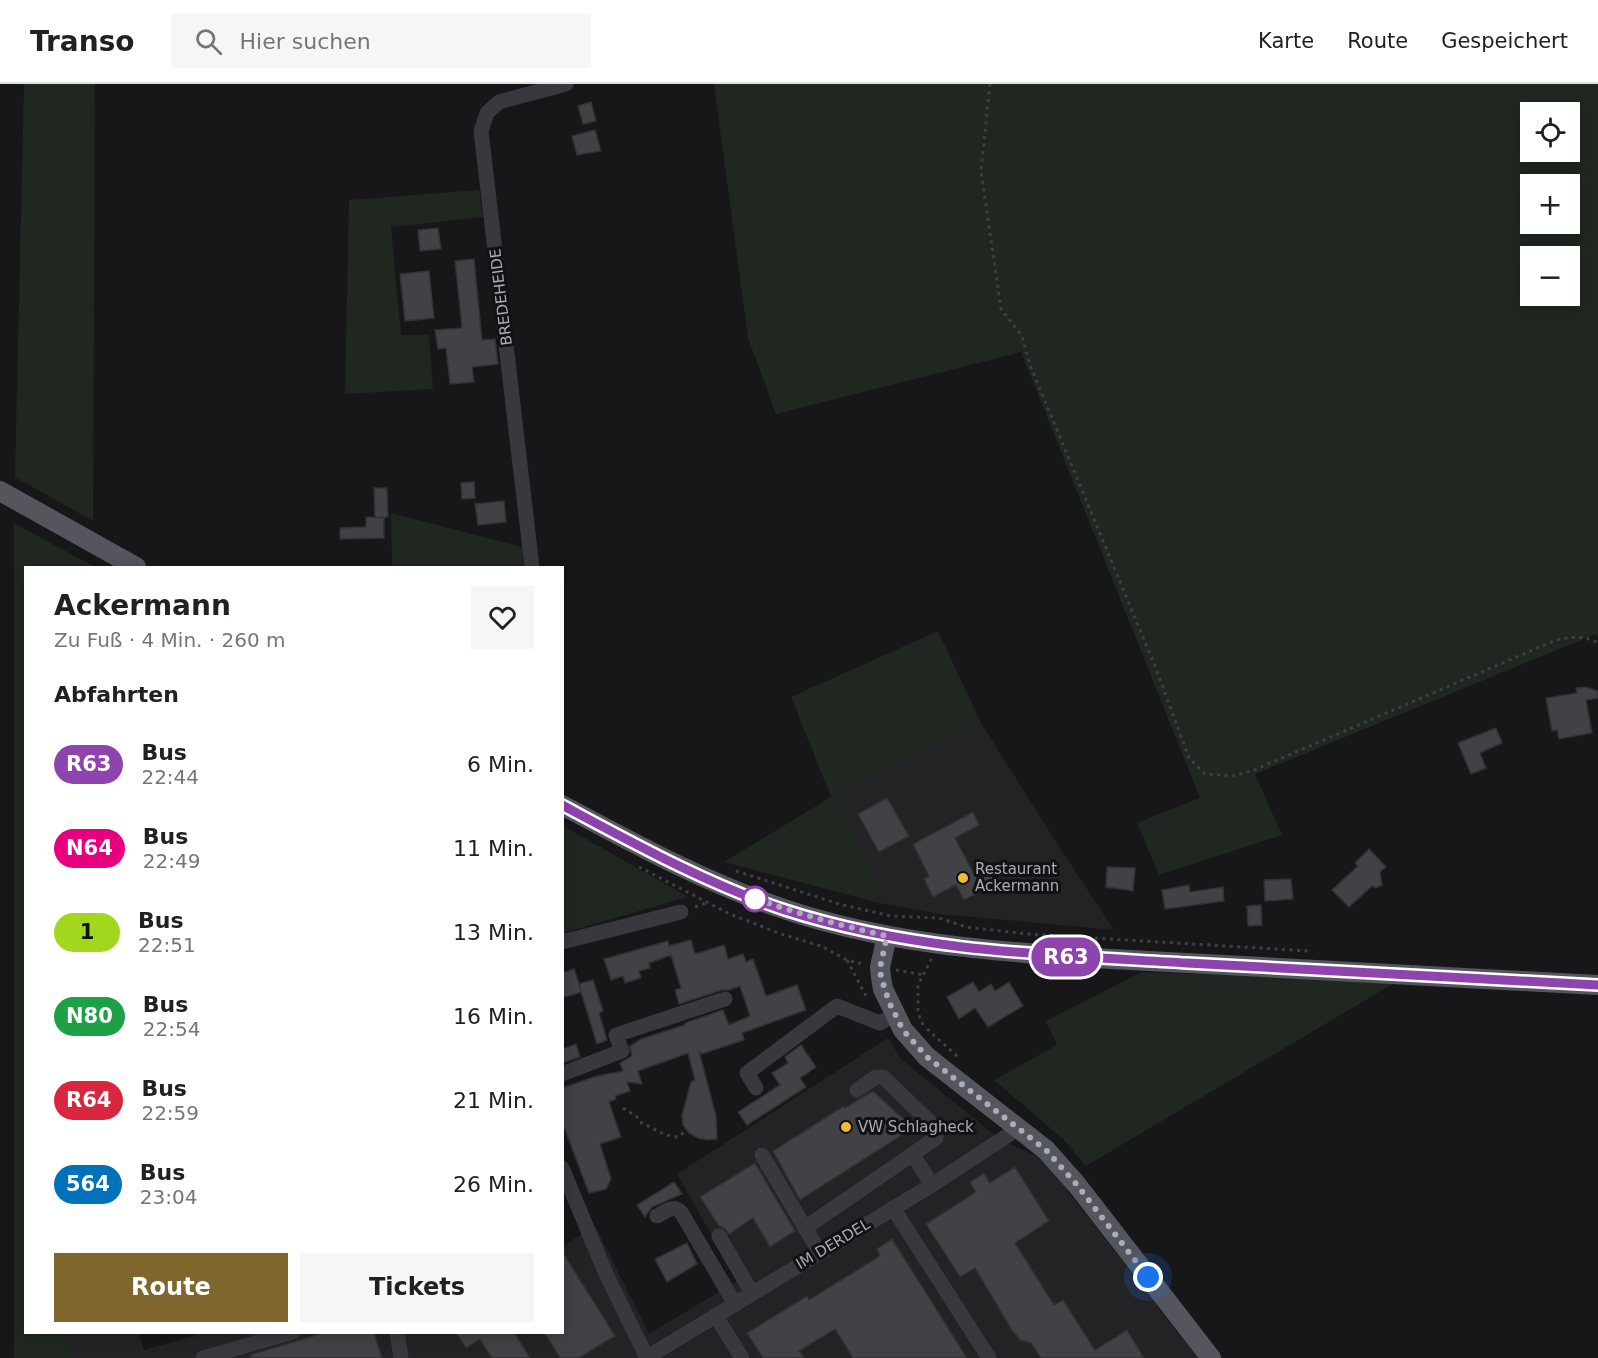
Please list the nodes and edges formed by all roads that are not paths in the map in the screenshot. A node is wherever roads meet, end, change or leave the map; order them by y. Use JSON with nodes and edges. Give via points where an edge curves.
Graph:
{"nodes":[{"id":1,"x":566,"y":84,"type":"edge"},
{"id":2,"x":0,"y":491,"type":"edge"},
{"id":3,"x":134,"y":566,"type":"edge"},
{"id":4,"x":532,"y":566,"type":"edge"},
{"id":5,"x":564,"y":806,"type":"edge"},
{"id":6,"x":681,"y":912,"type":"dead end"},
{"id":7,"x":887,"y":936,"type":"junction"},
{"id":8,"x":564,"y":941,"type":"edge"},
{"id":9,"x":1598,"y":985,"type":"edge"},
{"id":10,"x":725,"y":999,"type":"dead end"},
{"id":11,"x":894,"y":1015,"type":"junction"},
{"id":12,"x":564,"y":1073,"type":"edge"},
{"id":13,"x":756,"y":1088,"type":"dead end"},
{"id":14,"x":857,"y":1090,"type":"dead end"},
{"id":15,"x":1019,"y":1128,"type":"junction"},
{"id":16,"x":762,"y":1155,"type":"dead end"},
{"id":17,"x":913,"y":1155,"type":"junction"},
{"id":18,"x":564,"y":1175,"type":"edge"},
{"id":19,"x":932,"y":1185,"type":"junction"},
{"id":20,"x":893,"y":1208,"type":"junction"},
{"id":21,"x":657,"y":1216,"type":"dead end"},
{"id":22,"x":805,"y":1228,"type":"junction"},
{"id":23,"x":719,"y":1236,"type":"dead end"},
{"id":24,"x":820,"y":1253,"type":"junction"},
{"id":25,"x":752,"y":1293,"type":"junction"},
{"id":26,"x":735,"y":1304,"type":"junction"},
{"id":27,"x":715,"y":1316,"type":"junction"},
{"id":28,"x":286,"y":1334,"type":"edge"},
{"id":29,"x":398,"y":1334,"type":"edge"},
{"id":30,"x":203,"y":1358,"type":"edge"},
{"id":31,"x":401,"y":1358,"type":"edge"},
{"id":32,"x":646,"y":1358,"type":"edge"},
{"id":33,"x":742,"y":1358,"type":"edge"},
{"id":34,"x":989,"y":1358,"type":"edge"},
{"id":35,"x":1211,"y":1358,"type":"edge"}],
"edges":[{"from":1,"to":4,"type":"street","name":"BREDEHEIDE","via":[[499,102],[487,113],[482,131]]},
{"from":2,"to":3,"type":"main road"},
{"from":5,"to":7,"type":"main road","via":[[728,888],[785,910]]},
{"from":6,"to":8,"type":"street"},
{"from":7,"to":9,"type":"main road","via":[[1003,952]]},
{"from":7,"to":11,"type":"main road","via":[[880,968]]},
{"from":10,"to":12,"type":"street","via":[[616,1035],[622,1051]]},
{"from":11,"to":13,"type":"street","via":[[880,1023],[837,1006],[747,1073]]},
{"from":11,"to":15,"type":"main road","via":[[927,1057]]},
{"from":14,"to":17,"type":"street","via":[[876,1077],[883,1077],[936,1128],[936,1138]]},
{"from":15,"to":19,"type":"street","name":"IM DERDEL"},
{"from":15,"to":35,"type":"main road","via":[[1046,1150],[1077,1185]]},
{"from":16,"to":22,"type":"street"},
{"from":17,"to":19,"type":"street"},
{"from":17,"to":22,"type":"street"},
{"from":18,"to":32,"type":"street"},
{"from":19,"to":20,"type":"street","name":"IM DERDEL"},
{"from":20,"to":24,"type":"street","name":"IM DERDEL"},
{"from":20,"to":34,"type":"street"},
{"from":21,"to":26,"type":"street","via":[[672,1208],[681,1212]]},
{"from":22,"to":24,"type":"street"},
{"from":23,"to":25,"type":"street"},
{"from":24,"to":25,"type":"street","name":"IM DERDEL"},
{"from":25,"to":26,"type":"street","name":"IM DERDEL"},
{"from":26,"to":27,"type":"street","name":"IM DERDEL"},
{"from":27,"to":32,"type":"street","name":"IM DERDEL"},
{"from":27,"to":33,"type":"street"},
{"from":28,"to":30,"type":"street"},
{"from":29,"to":31,"type":"street"}]}
